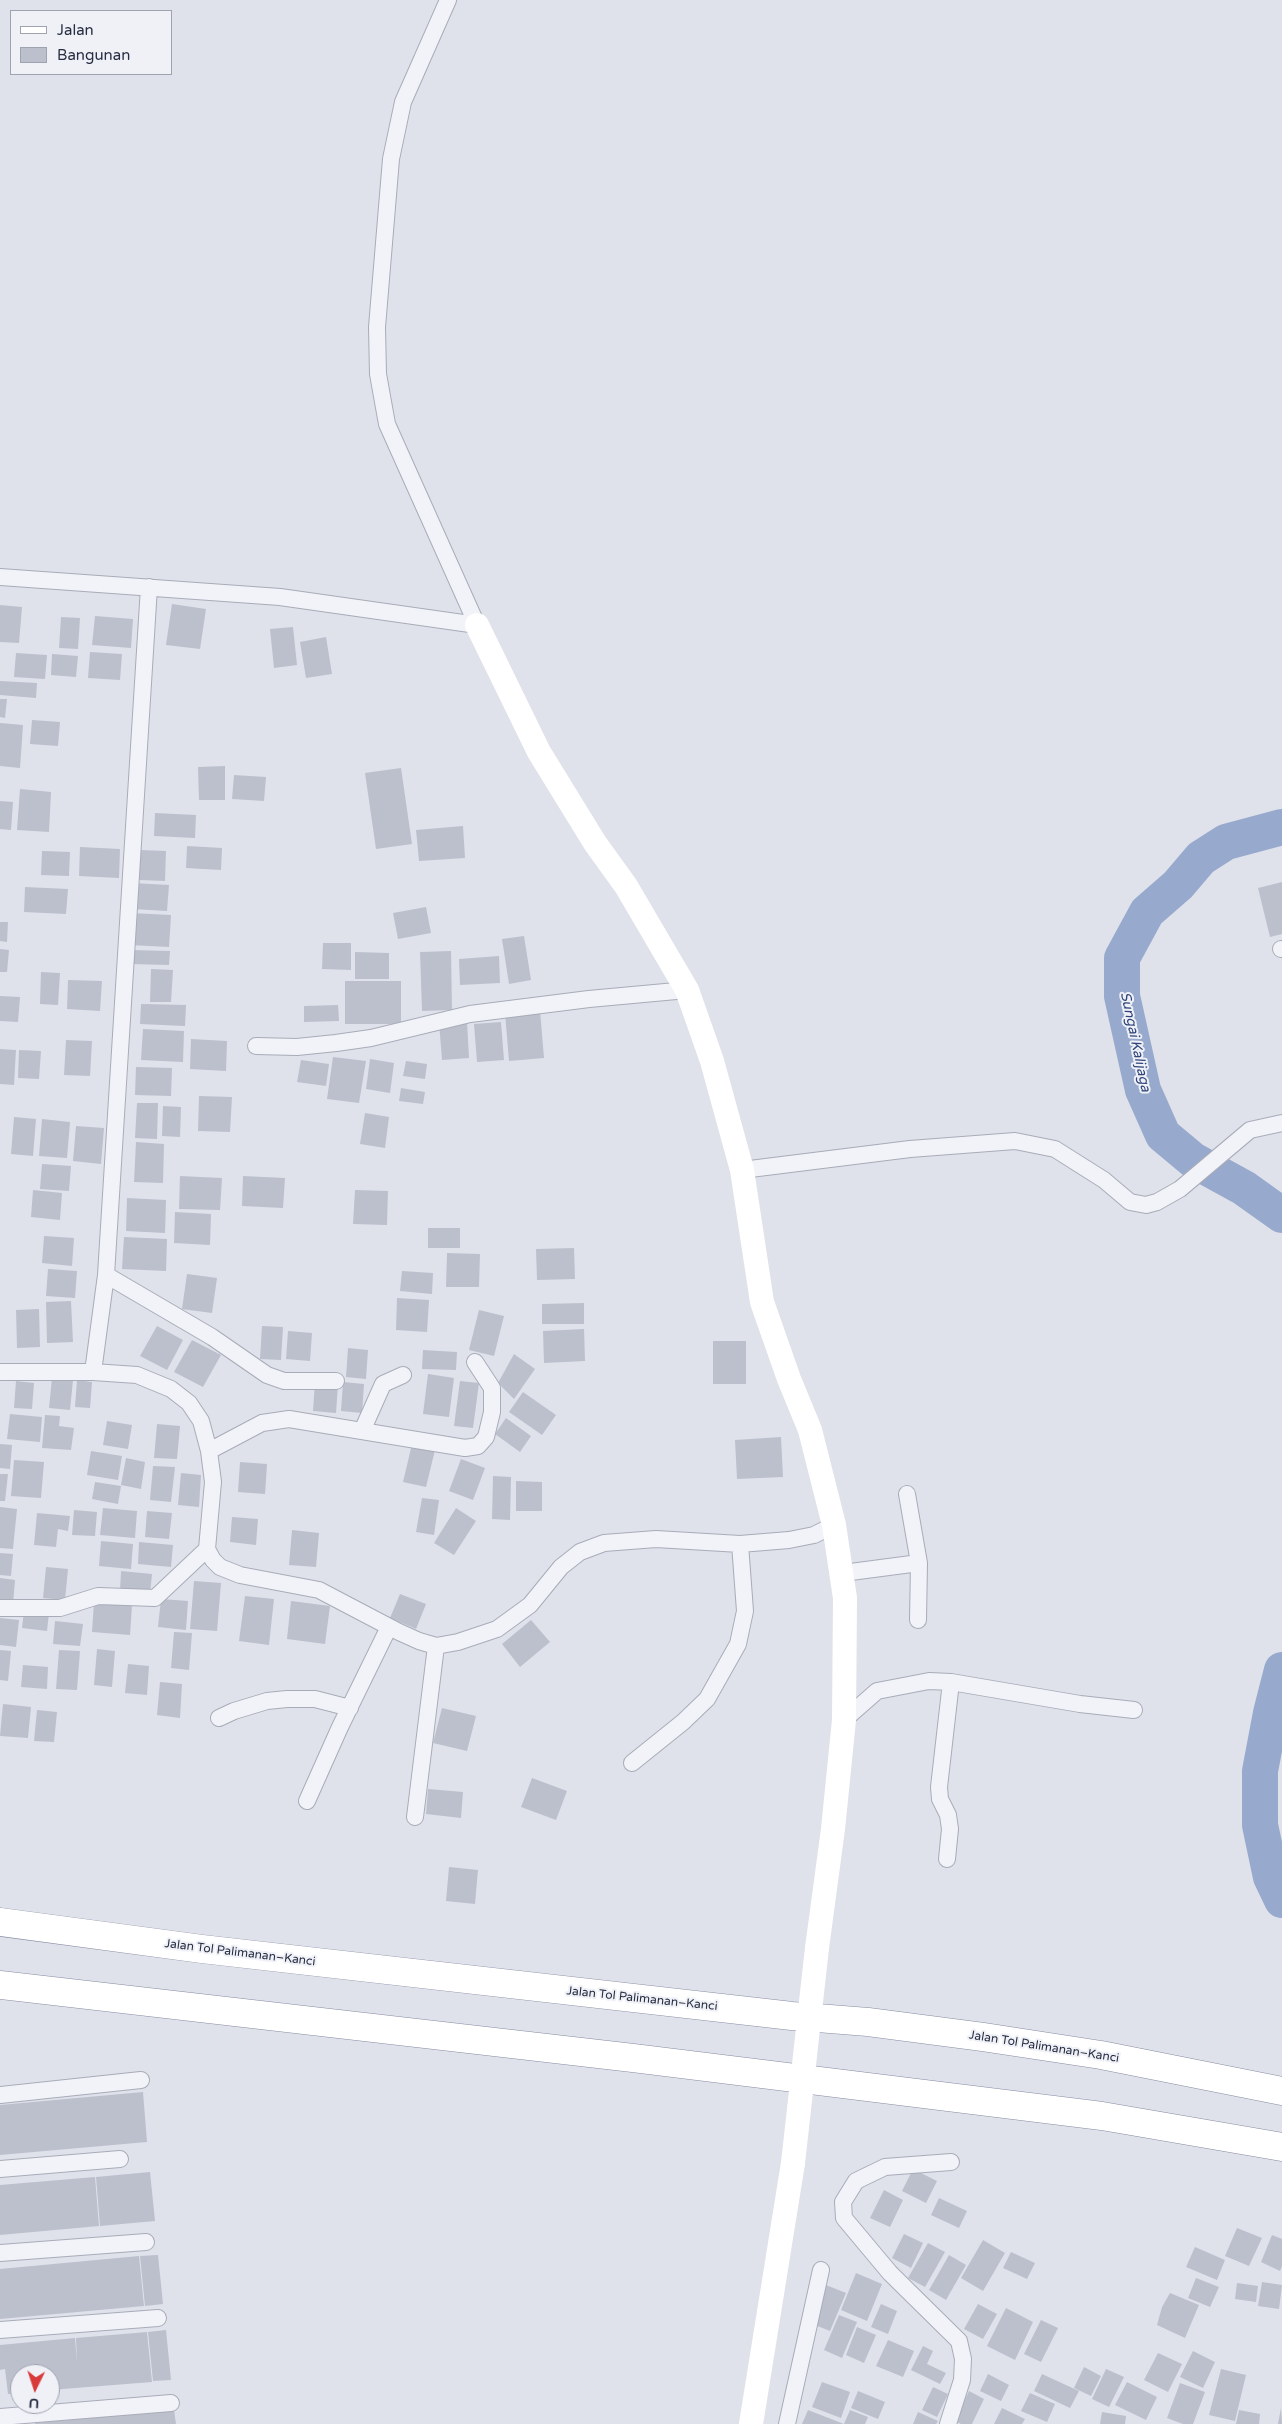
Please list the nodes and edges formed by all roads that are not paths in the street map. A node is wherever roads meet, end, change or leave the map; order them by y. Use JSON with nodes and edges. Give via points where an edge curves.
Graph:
{"nodes":[{"id":1,"x":448,"y":0,"type":"edge"},
{"id":2,"x":0,"y":578,"type":"edge"},
{"id":3,"x":149,"y":587,"type":"junction"},
{"id":4,"x":477,"y":625,"type":"junction"},
{"id":5,"x":687,"y":990,"type":"junction"},
{"id":6,"x":256,"y":1046,"type":"dead end"},
{"id":7,"x":1282,"y":1123,"type":"edge"},
{"id":8,"x":742,"y":1170,"type":"junction"},
{"id":9,"x":106,"y":1275,"type":"junction"},
{"id":10,"x":475,"y":1362,"type":"dead end"},
{"id":11,"x":0,"y":1372,"type":"edge"},
{"id":12,"x":93,"y":1372,"type":"junction"},
{"id":13,"x":403,"y":1375,"type":"dead end"},
{"id":14,"x":336,"y":1381,"type":"dead end"},
{"id":15,"x":362,"y":1431,"type":"junction"},
{"id":16,"x":209,"y":1451,"type":"junction"},
{"id":17,"x":907,"y":1494,"type":"dead end"},
{"id":18,"x":834,"y":1525,"type":"junction"},
{"id":19,"x":740,"y":1544,"type":"junction"},
{"id":20,"x":207,"y":1549,"type":"junction"},
{"id":21,"x":918,"y":1563,"type":"junction"},
{"id":22,"x":843,"y":1573,"type":"junction"},
{"id":23,"x":0,"y":1608,"type":"edge"},
{"id":24,"x":918,"y":1620,"type":"dead end"},
{"id":25,"x":389,"y":1627,"type":"junction"},
{"id":26,"x":436,"y":1646,"type":"junction"},
{"id":27,"x":952,"y":1682,"type":"junction"},
{"id":28,"x":350,"y":1708,"type":"junction"},
{"id":29,"x":1134,"y":1710,"type":"dead end"},
{"id":30,"x":219,"y":1718,"type":"dead end"},
{"id":31,"x":844,"y":1720,"type":"junction"},
{"id":32,"x":632,"y":1763,"type":"dead end"},
{"id":33,"x":307,"y":1801,"type":"dead end"},
{"id":34,"x":415,"y":1817,"type":"dead end"},
{"id":35,"x":947,"y":1859,"type":"dead end"},
{"id":36,"x":0,"y":1922,"type":"edge"},
{"id":37,"x":0,"y":1985,"type":"edge"},
{"id":38,"x":141,"y":2080,"type":"dead end"},
{"id":39,"x":1282,"y":2091,"type":"edge"},
{"id":40,"x":0,"y":2095,"type":"edge"},
{"id":41,"x":1282,"y":2147,"type":"edge"},
{"id":42,"x":120,"y":2159,"type":"dead end"},
{"id":43,"x":951,"y":2162,"type":"dead end"},
{"id":44,"x":0,"y":2169,"type":"edge"},
{"id":45,"x":146,"y":2242,"type":"dead end"},
{"id":46,"x":0,"y":2253,"type":"edge"},
{"id":47,"x":821,"y":2270,"type":"dead end"},
{"id":48,"x":158,"y":2318,"type":"dead end"},
{"id":49,"x":0,"y":2330,"type":"edge"},
{"id":50,"x":171,"y":2402,"type":"dead end"},
{"id":51,"x":0,"y":2417,"type":"edge"},
{"id":52,"x":751,"y":2424,"type":"edge"},
{"id":53,"x":787,"y":2424,"type":"edge"},
{"id":54,"x":948,"y":2424,"type":"edge"}],
"edges":[{"from":1,"to":4,"type":"street","via":[[404,102],[391,159],[377,327],[378,374],[387,424]]},
{"from":2,"to":3,"type":"street"},
{"from":3,"to":4,"type":"street","via":[[280,597]]},
{"from":3,"to":9,"type":"street"},
{"from":4,"to":5,"type":"street","via":[[539,752],[595,843],[626,886]]},
{"from":5,"to":6,"type":"street","via":[[470,1014],[371,1038],[336,1043],[297,1047]]},
{"from":5,"to":8,"type":"street","via":[[712,1061]]},
{"from":7,"to":8,"type":"street","via":[[1250,1130],[1180,1189],[1158,1202],[1136,1204],[1125,1200],[1104,1180],[1055,1149],[1015,1141],[910,1149]]},
{"from":8,"to":18,"type":"street","via":[[762,1302],[810,1430]]},
{"from":9,"to":12,"type":"street"},
{"from":9,"to":14,"type":"street","via":[[212,1337],[267,1375],[284,1381]]},
{"from":10,"to":15,"type":"street","via":[[492,1388],[492,1412],[486,1437],[478,1446],[465,1448]]},
{"from":11,"to":12,"type":"street"},
{"from":12,"to":16,"type":"street","via":[[137,1375],[171,1389],[189,1403],[201,1421]]},
{"from":13,"to":15,"type":"street","via":[[383,1384]]},
{"from":15,"to":16,"type":"street","via":[[289,1419],[262,1423]]},
{"from":16,"to":20,"type":"street","via":[[213,1482]]},
{"from":17,"to":21,"type":"street"},
{"from":18,"to":19,"type":"street","via":[[789,1540]]},
{"from":18,"to":22,"type":"street"},
{"from":19,"to":26,"type":"street","via":[[656,1539],[604,1542],[580,1552],[561,1567],[530,1604],[497,1629]]},
{"from":19,"to":32,"type":"street","via":[[746,1611],[738,1644],[708,1699]]},
{"from":20,"to":23,"type":"street","via":[[154,1598],[98,1596],[60,1608]]},
{"from":20,"to":25,"type":"street","via":[[220,1567],[240,1575],[319,1590]]},
{"from":21,"to":22,"type":"street"},
{"from":21,"to":24,"type":"street"},
{"from":22,"to":31,"type":"street"},
{"from":25,"to":26,"type":"street","via":[[419,1642]]},
{"from":25,"to":28,"type":"street"},
{"from":26,"to":34,"type":"street"},
{"from":27,"to":29,"type":"street"},
{"from":27,"to":31,"type":"street","via":[[922,1681],[877,1692]]},
{"from":27,"to":35,"type":"street","via":[[939,1787],[950,1829]]},
{"from":28,"to":30,"type":"street","via":[[315,1699],[287,1699],[267,1701]]},
{"from":28,"to":33,"type":"street"},
{"from":31,"to":52,"type":"street","bridge":true,"via":[[793,2163]]},
{"from":36,"to":39,"type":"highway","name":"Jalan Tol Palimanan–Kanci","via":[[202,1949],[983,2037]]},
{"from":37,"to":41,"type":"highway","via":[[1092,2114]]},
{"from":38,"to":40,"type":"street"},
{"from":42,"to":44,"type":"street"},
{"from":43,"to":54,"type":"street","via":[[885,2168],[856,2181],[843,2202],[844,2218],[890,2273],[959,2341],[963,2359],[962,2380]]},
{"from":45,"to":46,"type":"street"},
{"from":47,"to":53,"type":"street"},
{"from":48,"to":49,"type":"street"},
{"from":50,"to":51,"type":"street"}]}
